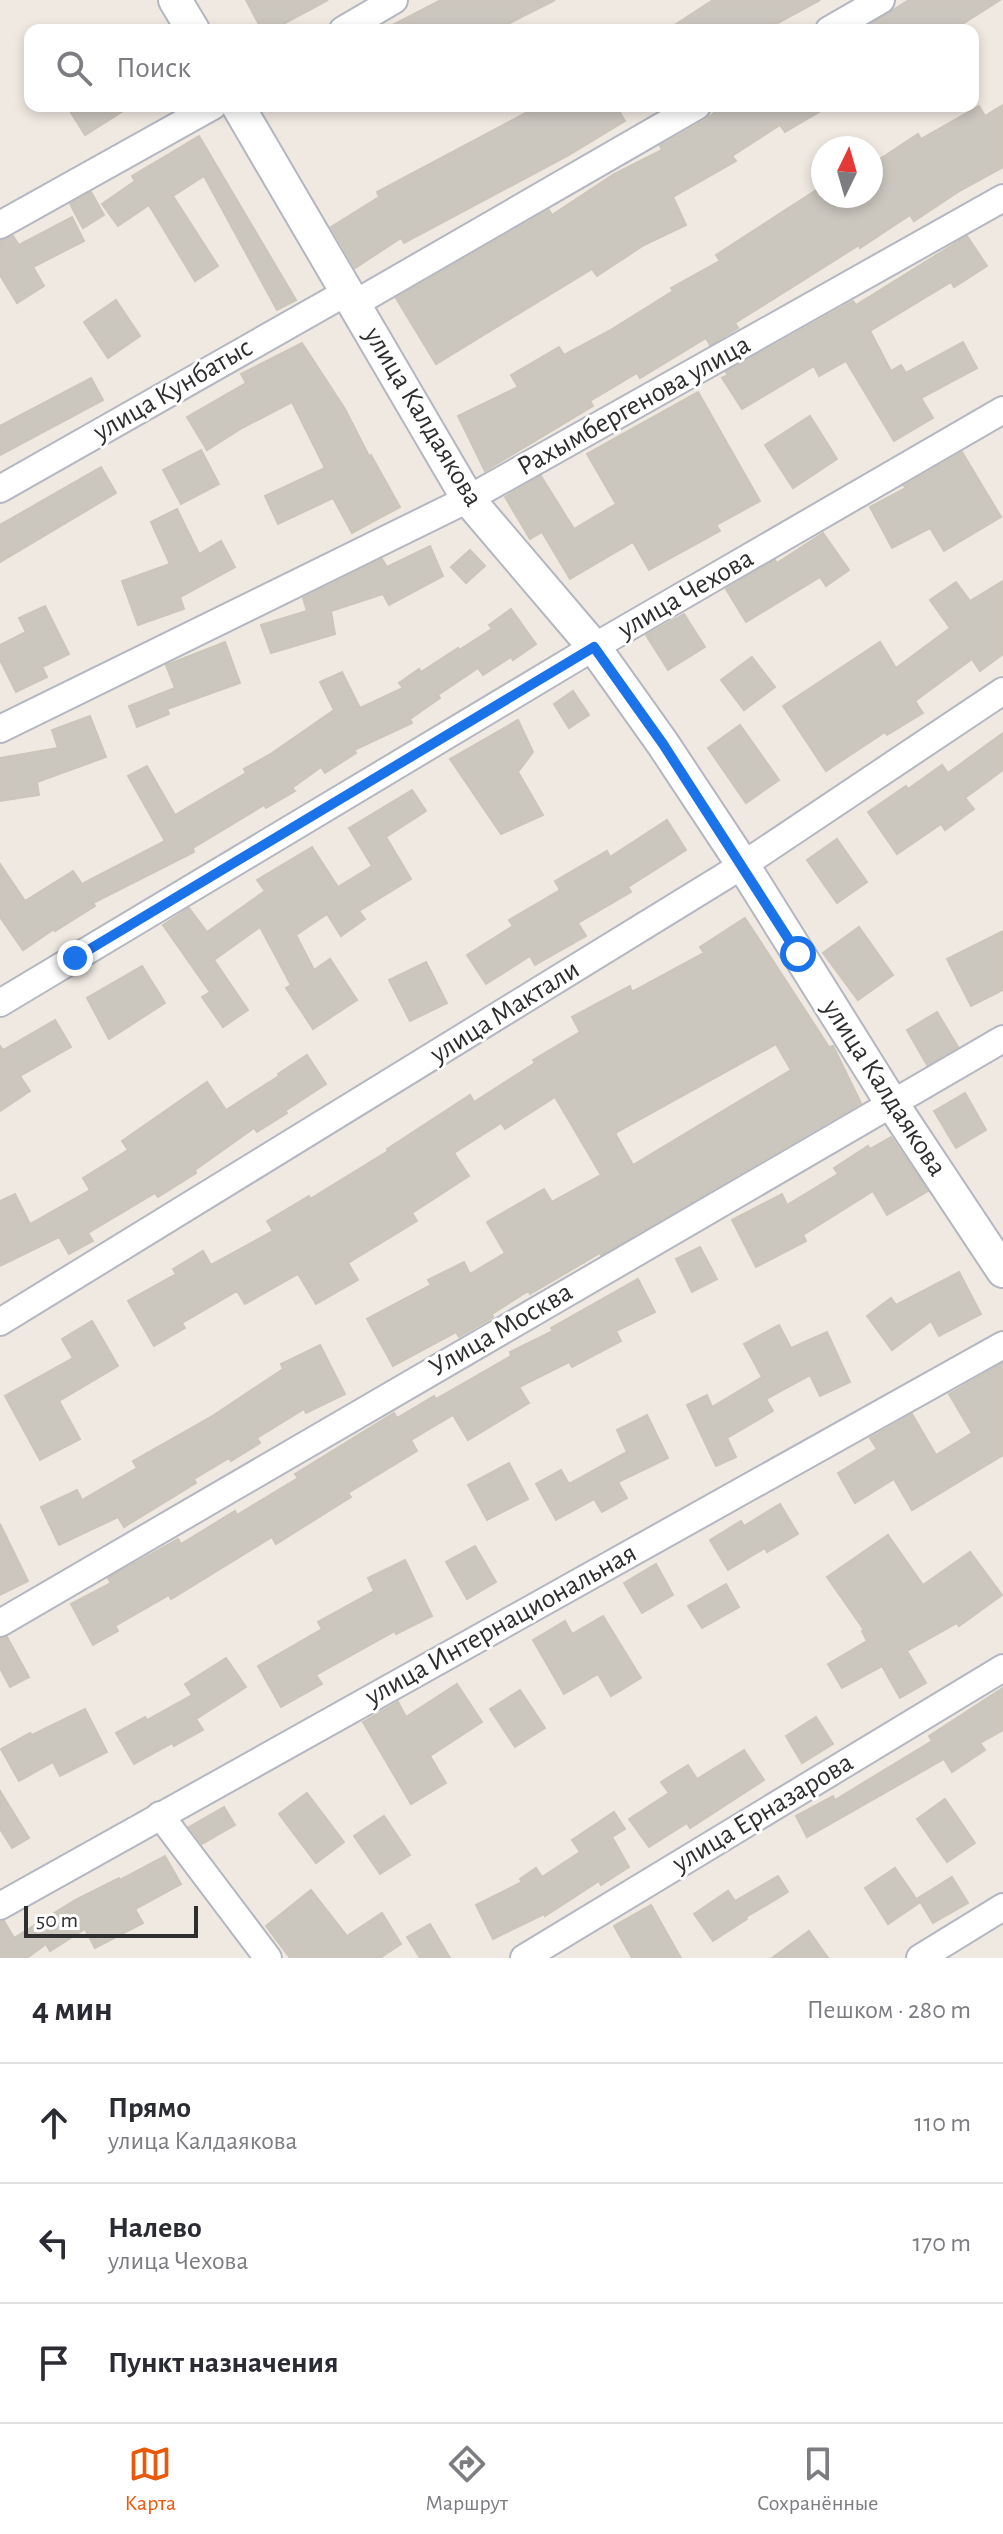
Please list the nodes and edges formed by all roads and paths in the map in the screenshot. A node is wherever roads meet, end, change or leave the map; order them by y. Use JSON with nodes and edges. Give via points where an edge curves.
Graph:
{"nodes":[{"id":1,"x":175,"y":0,"type":"edge"},
{"id":2,"x":394,"y":0,"type":"edge"},
{"id":3,"x":881,"y":0,"type":"edge"},
{"id":4,"x":189,"y":24,"type":"edge"},
{"id":5,"x":353,"y":24,"type":"edge"},
{"id":6,"x":839,"y":24,"type":"edge"},
{"id":7,"x":202,"y":112,"type":"edge"},
{"id":8,"x":242,"y":112,"type":"edge"},
{"id":9,"x":686,"y":112,"type":"edge"},
{"id":10,"x":1003,"y":198,"type":"edge"},
{"id":11,"x":0,"y":225,"type":"edge"},
{"id":12,"x":350,"y":298,"type":"junction"},
{"id":13,"x":1003,"y":410,"type":"edge"},
{"id":14,"x":0,"y":489,"type":"edge"},
{"id":15,"x":468,"y":499,"type":"junction"},
{"id":16,"x":594,"y":647,"type":"junction"},
{"id":17,"x":1003,"y":691,"type":"edge"},
{"id":18,"x":0,"y":729,"type":"edge"},
{"id":19,"x":743,"y":865,"type":"junction"},
{"id":20,"x":0,"y":1003,"type":"edge"},
{"id":21,"x":1003,"y":1039,"type":"edge"},
{"id":22,"x":891,"y":1102,"type":"junction"},
{"id":23,"x":1003,"y":1271,"type":"edge"},
{"id":24,"x":0,"y":1322,"type":"edge"},
{"id":25,"x":1003,"y":1345,"type":"edge"},
{"id":26,"x":0,"y":1623,"type":"edge"},
{"id":27,"x":1003,"y":1668,"type":"edge"},
{"id":28,"x":160,"y":1815,"type":"junction"},
{"id":29,"x":0,"y":1906,"type":"edge"},
{"id":30,"x":1003,"y":1907,"type":"edge"},
{"id":31,"x":268,"y":1958,"type":"edge"},
{"id":32,"x":524,"y":1958,"type":"edge"},
{"id":33,"x":920,"y":1958,"type":"edge"}],
"edges":[{"from":1,"to":4,"type":"street"},
{"from":2,"to":5,"type":"street"},
{"from":3,"to":6,"type":"street"},
{"from":7,"to":11,"type":"street"},
{"from":8,"to":12,"type":"street","name":"улица Калдаякова"},
{"from":9,"to":12,"type":"street","name":"улица Кунбатыс"},
{"from":10,"to":15,"type":"street","name":"Рахымбергенова улица"},
{"from":12,"to":14,"type":"street","name":"улица Кунбатыс"},
{"from":12,"to":15,"type":"street","name":"улица Калдаякова"},
{"from":13,"to":16,"type":"street","name":"улица Чехова"},
{"from":15,"to":16,"type":"street","name":"улица Калдаякова"},
{"from":15,"to":18,"type":"street","name":"Рахымбергенова улица"},
{"from":16,"to":19,"type":"street","name":"улица Калдаякова"},
{"from":16,"to":20,"type":"street","name":"улица Чехова"},
{"from":17,"to":19,"type":"street","name":"улица Мактали"},
{"from":19,"to":22,"type":"street","name":"улица Калдаякова"},
{"from":19,"to":24,"type":"street","name":"улица Мактали"},
{"from":21,"to":22,"type":"street","name":"Улица Москва"},
{"from":22,"to":23,"type":"street","name":"улица Калдаякова"},
{"from":22,"to":26,"type":"street","name":"Улица Москва"},
{"from":25,"to":28,"type":"street","name":"улица Интернациональная"},
{"from":27,"to":32,"type":"street","name":"улица Ерназарова"},
{"from":28,"to":29,"type":"street","name":"улица Интернациональная"},
{"from":28,"to":31,"type":"street"},
{"from":30,"to":33,"type":"street"}]}
